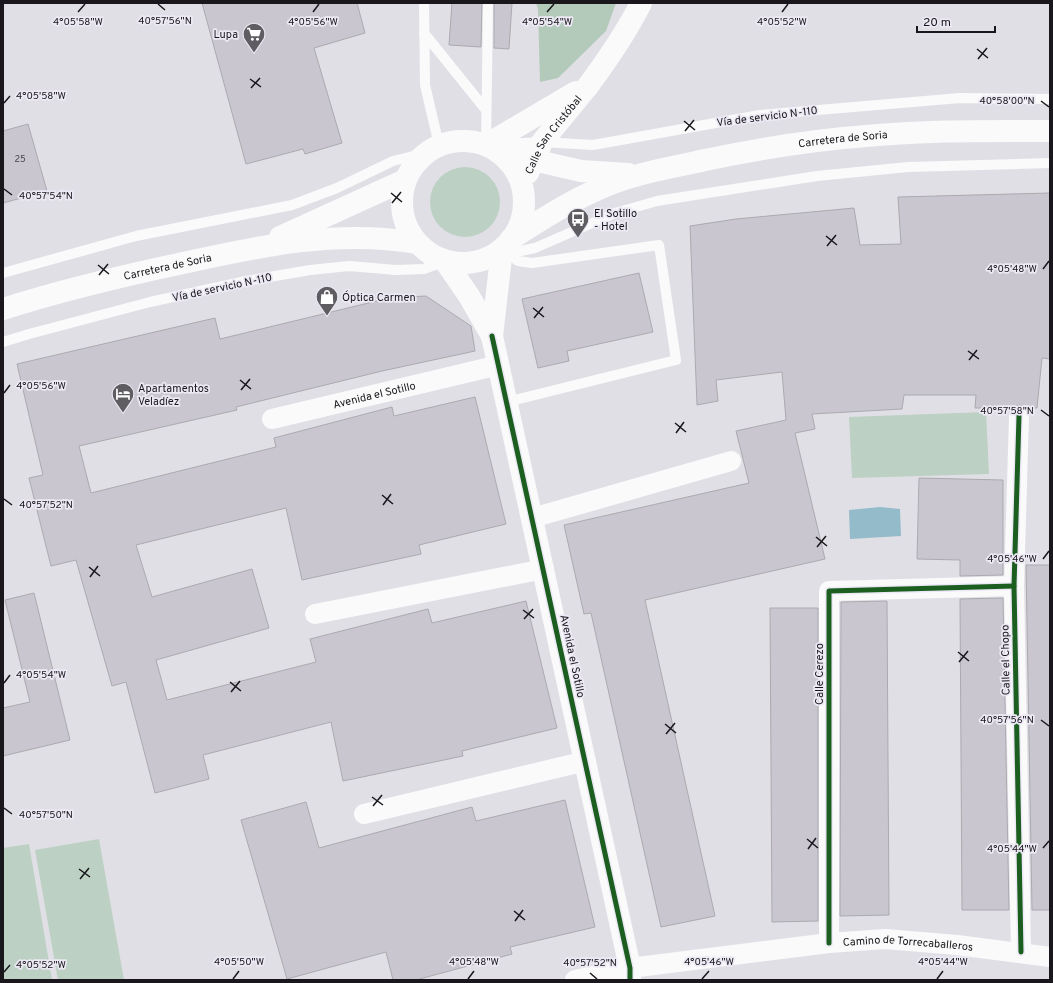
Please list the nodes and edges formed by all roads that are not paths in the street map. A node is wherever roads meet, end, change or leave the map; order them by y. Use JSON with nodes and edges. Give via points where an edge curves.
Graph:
{"nodes":[{"id":1,"x":424,"y":3,"type":"edge"},
{"id":2,"x":488,"y":3,"type":"edge"},
{"id":3,"x":640,"y":3,"type":"edge"},
{"id":4,"x":424,"y":33,"type":"junction"},
{"id":5,"x":588,"y":86,"type":"junction"},
{"id":6,"x":1050,"y":99,"type":"edge"},
{"id":7,"x":486,"y":110,"type":"junction"},
{"id":8,"x":1050,"y":131,"type":"edge"},
{"id":9,"x":492,"y":148,"type":"junction"},
{"id":10,"x":432,"y":149,"type":"junction"},
{"id":11,"x":538,"y":151,"type":"junction"},
{"id":12,"x":1050,"y":163,"type":"edge"},
{"id":13,"x":639,"y":174,"type":"junction"},
{"id":14,"x":405,"y":180,"type":"junction"},
{"id":15,"x":522,"y":186,"type":"junction"},
{"id":16,"x":417,"y":243,"type":"junction"},
{"id":17,"x":506,"y":244,"type":"junction"},
{"id":18,"x":262,"y":245,"type":"junction"},
{"id":19,"x":445,"y":261,"type":"junction"},
{"id":20,"x":3,"y":273,"type":"edge"},
{"id":21,"x":3,"y":308,"type":"edge"},
{"id":22,"x":492,"y":336,"type":"junction"},
{"id":23,"x":3,"y":342,"type":"edge"},
{"id":24,"x":499,"y":365,"type":"junction"},
{"id":25,"x":507,"y":402,"type":"junction"},
{"id":26,"x":1019,"y":416,"type":"dead end"},
{"id":27,"x":272,"y":419,"type":"dead end"},
{"id":28,"x":731,"y":461,"type":"dead end"},
{"id":29,"x":532,"y":518,"type":"junction"},
{"id":30,"x":544,"y":569,"type":"junction"},
{"id":31,"x":1014,"y":586,"type":"junction"},
{"id":32,"x":315,"y":614,"type":"dead end"},
{"id":33,"x":586,"y":761,"type":"junction"},
{"id":34,"x":364,"y":814,"type":"dead end"},
{"id":35,"x":828,"y":943,"type":"junction"},
{"id":36,"x":1021,"y":952,"type":"junction"},
{"id":37,"x":1050,"y":957,"type":"edge"},
{"id":38,"x":630,"y":974,"type":"edge"},
{"id":39,"x":575,"y":980,"type":"edge"}],
"edges":[{"from":1,"to":4,"type":"lane"},
{"from":2,"to":7,"type":"lane"},
{"from":3,"to":5,"type":"main road","name":"Calle San Cristóbal","via":[[629,27]]},
{"from":4,"to":7,"type":"lane"},
{"from":4,"to":10,"type":"lane","via":[[425,86]]},
{"from":5,"to":9,"type":"main road","name":"Calle San Cristóbal"},
{"from":5,"to":11,"type":"main road","name":"Calle San Cristóbal"},
{"from":6,"to":11,"type":"lane","name":"Vía de servicio N-110","via":[[960,98],[760,115]]},
{"from":7,"to":9,"type":"lane"},
{"from":8,"to":13,"type":"main road","name":"Carretera de Soria","via":[[914,133],[813,141],[764,148]]},
{"from":9,"to":10,"type":"main road","via":[[472,141],[455,141]]},
{"from":9,"to":11,"type":"main road","name":"Carretera de Soria"},
{"from":9,"to":15,"type":"main road","via":[[508,162]]},
{"from":10,"to":14,"type":"main road","via":[[413,165]]},
{"from":10,"to":20,"type":"lane","via":[[393,162],[292,205],[136,236]]},
{"from":11,"to":13,"type":"main road","name":"Carretera de Soria","via":[[581,171]]},
{"from":11,"to":15,"type":"main road","name":"Calle San Cristóbal"},
{"from":12,"to":17,"type":"lane","via":[[908,167],[817,176],[657,201],[615,213],[535,248],[521,251]]},
{"from":13,"to":17,"type":"main road","name":"Carretera de Soria","via":[[604,186],[574,201],[546,216]]},
{"from":14,"to":16,"type":"main road","via":[[401,197],[402,213]]},
{"from":14,"to":18,"type":"main road","name":"Carretera de Soria"},
{"from":15,"to":17,"type":"main road","via":[[522,214],[518,228]]},
{"from":16,"to":18,"type":"main road","name":"Carretera de Soria","via":[[392,239],[321,238]]},
{"from":16,"to":19,"type":"main road","via":[[430,254]]},
{"from":17,"to":19,"type":"main road","via":[[490,257],[476,262]]},
{"from":17,"to":22,"type":"main road","name":"Avenida el Sotillo"},
{"from":17,"to":25,"type":"lane","via":[[518,261],[532,264],[659,245],[676,360]]},
{"from":18,"to":21,"type":"main road","name":"Carretera de Soria","via":[[143,270]]},
{"from":19,"to":22,"type":"main road","name":"Avenida el Sotillo"},
{"from":19,"to":23,"type":"lane","name":"Vía de servicio N-110","via":[[424,269],[396,270],[349,266],[246,281],[150,302]]},
{"from":22,"to":24,"type":"main road","name":"Avenida el Sotillo"},
{"from":24,"to":25,"type":"main road","name":"Avenida el Sotillo"},
{"from":24,"to":27,"type":"street","name":"Avenida el Sotillo"},
{"from":25,"to":29,"type":"main road","name":"Avenida el Sotillo"},
{"from":26,"to":31,"type":"street","name":"Calle el Chopo"},
{"from":28,"to":29,"type":"street"},
{"from":29,"to":30,"type":"main road","name":"Avenida el Sotillo"},
{"from":30,"to":32,"type":"street"},
{"from":30,"to":33,"type":"main road","name":"Avenida el Sotillo"},
{"from":31,"to":35,"type":"street","name":"Calle Cerezo","via":[[829,591]]},
{"from":31,"to":36,"type":"street","name":"Calle el Chopo"},
{"from":33,"to":34,"type":"street"},
{"from":33,"to":38,"type":"main road","name":"Avenida el Sotillo"},
{"from":35,"to":36,"type":"street","name":"Camino de Torrecaballeros","via":[[885,939]]},
{"from":35,"to":38,"type":"street","name":"Camino de Torrecaballeros"},
{"from":36,"to":37,"type":"street","name":"Camino de Torrecaballeros"},
{"from":38,"to":39,"type":"street","name":"Camino de Torrecaballeros"}]}
